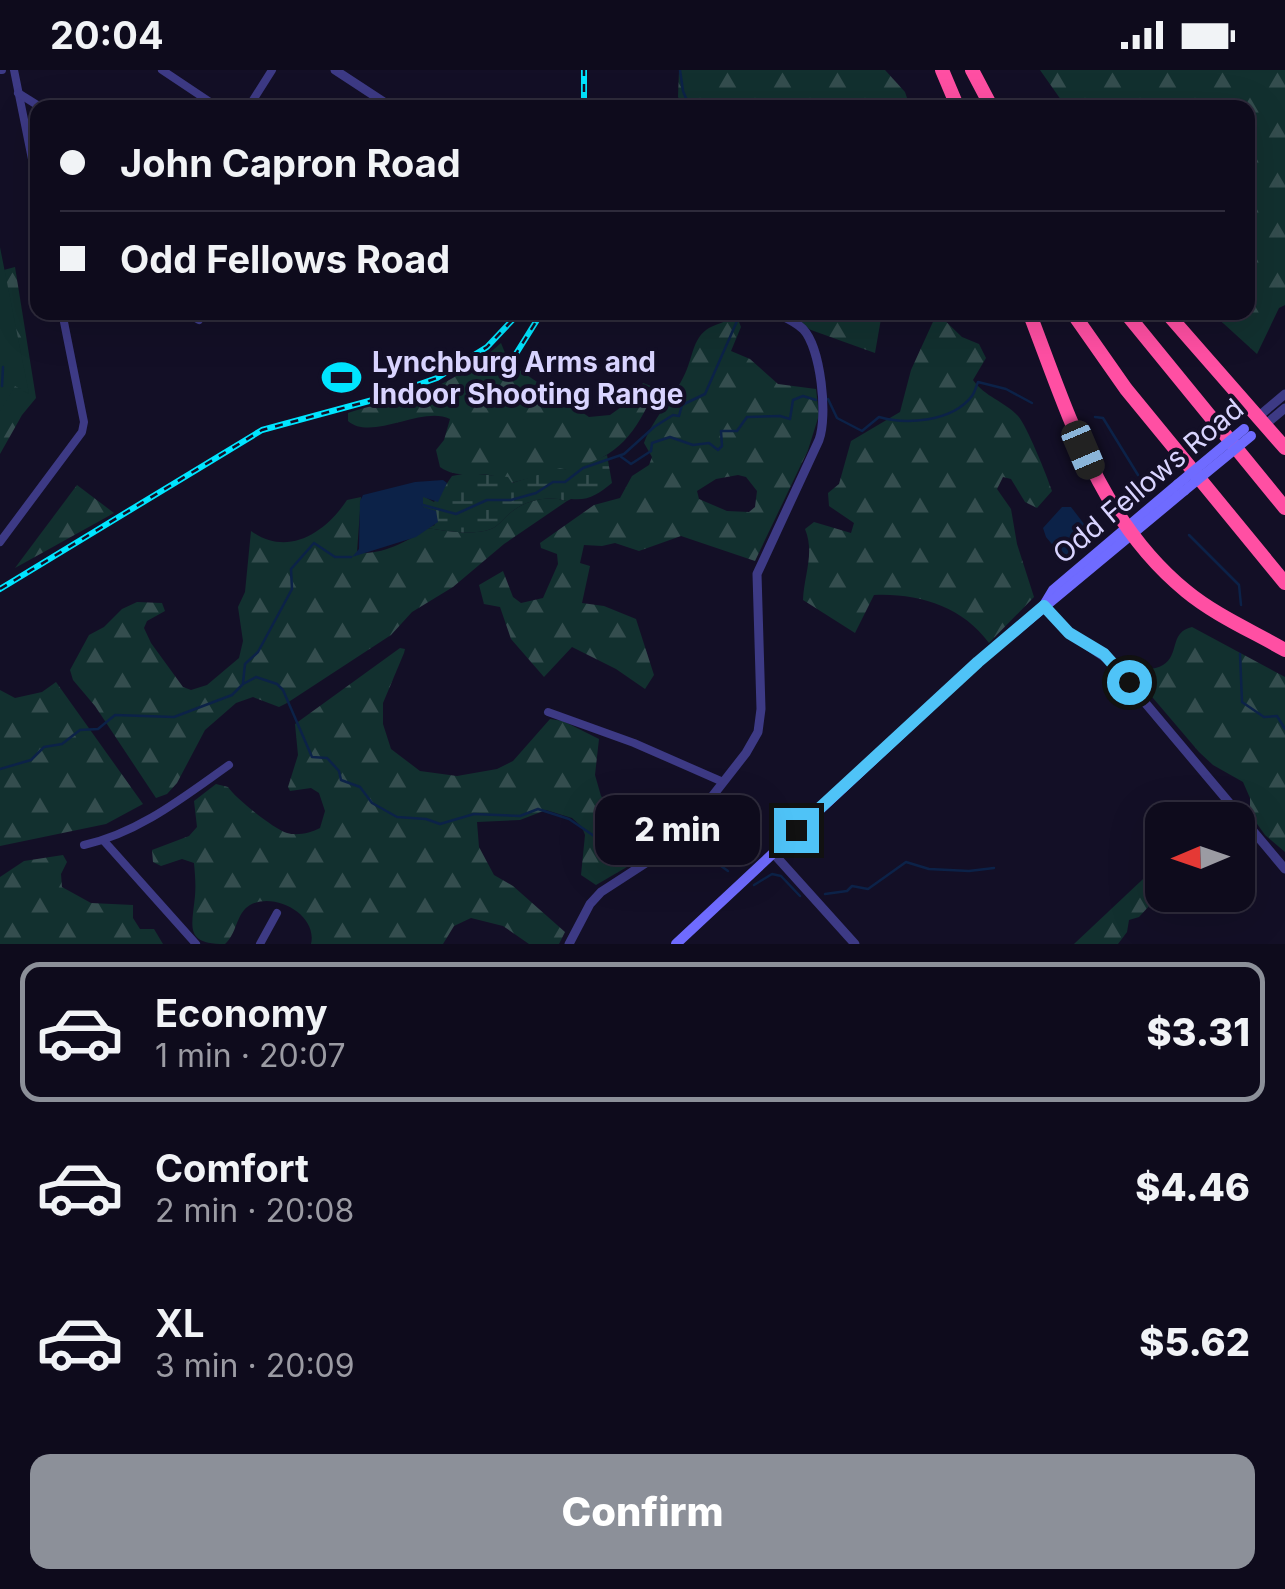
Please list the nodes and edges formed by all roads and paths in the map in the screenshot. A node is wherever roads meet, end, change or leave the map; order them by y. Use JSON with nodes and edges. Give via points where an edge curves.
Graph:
{"nodes":[{"id":1,"x":14,"y":70,"type":"edge"},
{"id":2,"x":162,"y":70,"type":"edge"},
{"id":3,"x":272,"y":70,"type":"edge"},
{"id":4,"x":335,"y":70,"type":"edge"},
{"id":5,"x":940,"y":70,"type":"edge"},
{"id":6,"x":972,"y":70,"type":"edge"},
{"id":7,"x":18,"y":92,"type":"junction"},
{"id":8,"x":30,"y":100,"type":"edge"},
{"id":9,"x":207,"y":100,"type":"edge"},
{"id":10,"x":253,"y":100,"type":"edge"},
{"id":11,"x":382,"y":100,"type":"edge"},
{"id":12,"x":948,"y":100,"type":"edge"},
{"id":13,"x":954,"y":100,"type":"edge"},
{"id":14,"x":988,"y":100,"type":"edge"},
{"id":15,"x":30,"y":150,"type":"edge"},
{"id":16,"x":64,"y":320,"type":"edge"},
{"id":17,"x":788,"y":320,"type":"edge"},
{"id":18,"x":1032,"y":320,"type":"edge"},
{"id":19,"x":1078,"y":320,"type":"edge"},
{"id":20,"x":1132,"y":320,"type":"edge"},
{"id":21,"x":1173,"y":320,"type":"edge"},
{"id":22,"x":1285,"y":394,"type":"edge"},
{"id":23,"x":1285,"y":408,"type":"edge"},
{"id":24,"x":1262,"y":420,"type":"junction"},
{"id":25,"x":1285,"y":448,"type":"edge"},
{"id":26,"x":1285,"y":508,"type":"edge"},
{"id":27,"x":1131,"y":531,"type":"junction"},
{"id":28,"x":0,"y":542,"type":"edge"},
{"id":29,"x":1285,"y":583,"type":"edge"},
{"id":30,"x":1044,"y":606,"type":"junction"},
{"id":31,"x":1285,"y":650,"type":"edge"},
{"id":32,"x":548,"y":712,"type":"dead end"},
{"id":33,"x":230,"y":765,"type":"dead end"},
{"id":34,"x":723,"y":782,"type":"junction"},
{"id":35,"x":104,"y":841,"type":"junction"},
{"id":36,"x":84,"y":845,"type":"dead end"},
{"id":37,"x":772,"y":853,"type":"junction"},
{"id":38,"x":1285,"y":869,"type":"edge"},
{"id":39,"x":277,"y":913,"type":"dead end"},
{"id":40,"x":196,"y":944,"type":"edge"},
{"id":41,"x":260,"y":944,"type":"edge"},
{"id":42,"x":569,"y":944,"type":"edge"},
{"id":43,"x":676,"y":944,"type":"edge"},
{"id":44,"x":855,"y":944,"type":"edge"}],
"edges":[{"from":1,"to":7,"type":"street"},
{"from":2,"to":9,"type":"street"},
{"from":3,"to":10,"type":"street"},
{"from":4,"to":11,"type":"street"},
{"from":5,"to":12,"type":"highway"},
{"from":5,"to":13,"type":"highway"},
{"from":6,"to":14,"type":"highway"},
{"from":7,"to":8,"type":"street"},
{"from":7,"to":15,"type":"street"},
{"from":16,"to":28,"type":"street","via":[[82,432]]},
{"from":17,"to":34,"type":"street","via":[[810,341],[824,418],[760,560],[760,723]]},
{"from":18,"to":27,"type":"highway","via":[[1092,472]]},
{"from":19,"to":29,"type":"highway"},
{"from":20,"to":26,"type":"highway"},
{"from":21,"to":24,"type":"highway"},
{"from":22,"to":24,"type":"street","name":"Odd Fellows Road"},
{"from":23,"to":24,"type":"street","name":"Odd Fellows Road"},
{"from":24,"to":25,"type":"highway"},
{"from":24,"to":27,"type":"main road","name":"Odd Fellows Road","bridge":true},
{"from":27,"to":30,"type":"main road","name":"Odd Fellows Road"},
{"from":27,"to":31,"type":"highway","via":[[1197,599]]},
{"from":30,"to":37,"type":"main road","name":"Odd Fellows Road"},
{"from":30,"to":38,"type":"street","via":[[1110,661]]},
{"from":32,"to":34,"type":"street"},
{"from":33,"to":35,"type":"street"},
{"from":34,"to":42,"type":"street","via":[[666,853],[601,892]]},
{"from":35,"to":36,"type":"street"},
{"from":35,"to":40,"type":"street"},
{"from":37,"to":43,"type":"main road","name":"Odd Fellows Road"},
{"from":37,"to":44,"type":"street"},
{"from":39,"to":41,"type":"street"}]}
